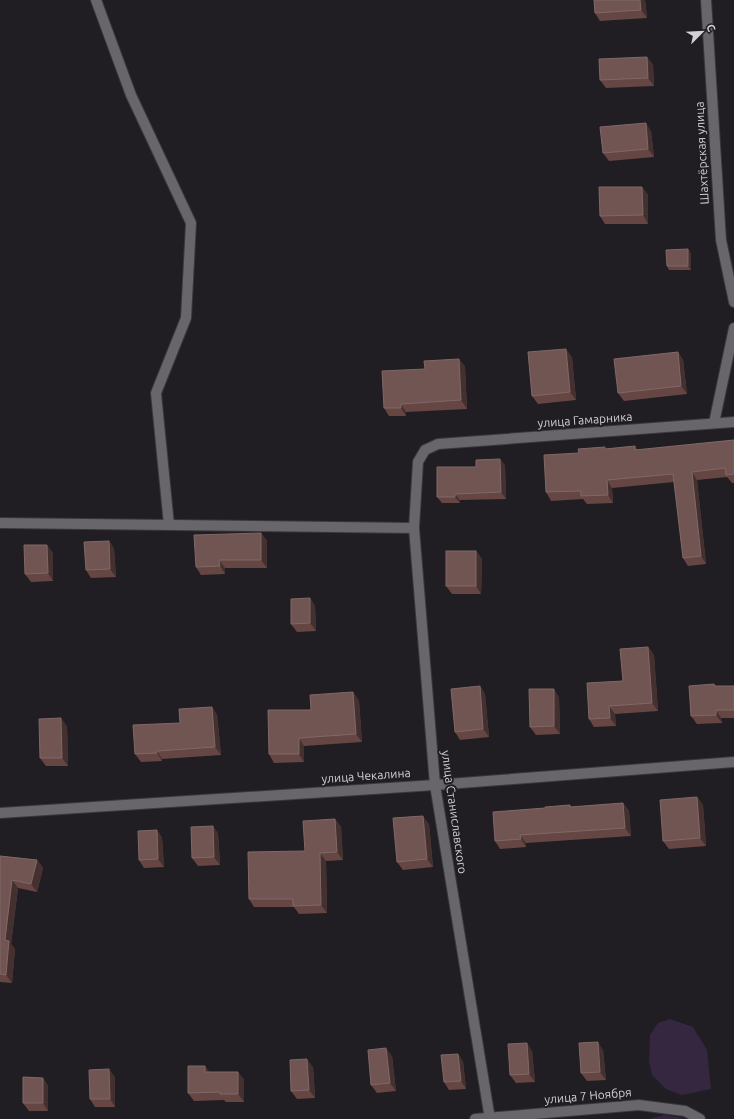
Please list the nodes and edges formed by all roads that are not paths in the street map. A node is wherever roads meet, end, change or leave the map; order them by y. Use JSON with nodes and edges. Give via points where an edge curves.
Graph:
{"nodes":[{"id":1,"x":96,"y":0,"type":"edge"},
{"id":2,"x":706,"y":0,"type":"edge"},
{"id":3,"x":734,"y":302,"type":"edge"},
{"id":4,"x":734,"y":328,"type":"edge"},
{"id":5,"x":734,"y":422,"type":"edge"},
{"id":6,"x":714,"y":424,"type":"junction"},
{"id":7,"x":438,"y":444,"type":"joint"},
{"id":8,"x":0,"y":523,"type":"edge"},
{"id":9,"x":169,"y":525,"type":"junction"},
{"id":10,"x":414,"y":528,"type":"junction"},
{"id":11,"x":734,"y":762,"type":"edge"},
{"id":12,"x":435,"y":785,"type":"junction"},
{"id":13,"x":0,"y":813,"type":"edge"},
{"id":14,"x":475,"y":1119,"type":"edge"},
{"id":15,"x":490,"y":1119,"type":"edge"},
{"id":16,"x":700,"y":1119,"type":"edge"}],
"edges":[{"from":1,"to":9,"type":"street","via":[[131,95],[192,223],[186,318],[156,393]]},
{"from":2,"to":3,"type":"street","name":"Шахтёрская улица","via":[[721,240]]},
{"from":4,"to":6,"type":"street"},
{"from":5,"to":6,"type":"street","name":"улица Гамарника"},
{"from":6,"to":7,"type":"street","name":"улица Гамарника"},
{"from":7,"to":10,"type":"street","name":"улица Станиславского","via":[[425,450],[418,462]]},
{"from":8,"to":9,"type":"street"},
{"from":9,"to":10,"type":"street"},
{"from":10,"to":12,"type":"street","name":"улица Станиславского"},
{"from":11,"to":12,"type":"street","name":"улица Чекалина"},
{"from":12,"to":13,"type":"street","name":"улица Чекалина"},
{"from":12,"to":15,"type":"street","name":"улица Станиславского"},
{"from":14,"to":15,"type":"street","name":"улица 7 Ноября"},
{"from":15,"to":16,"type":"street","name":"улица 7 Ноября","via":[[640,1105],[685,1111]]}]}
